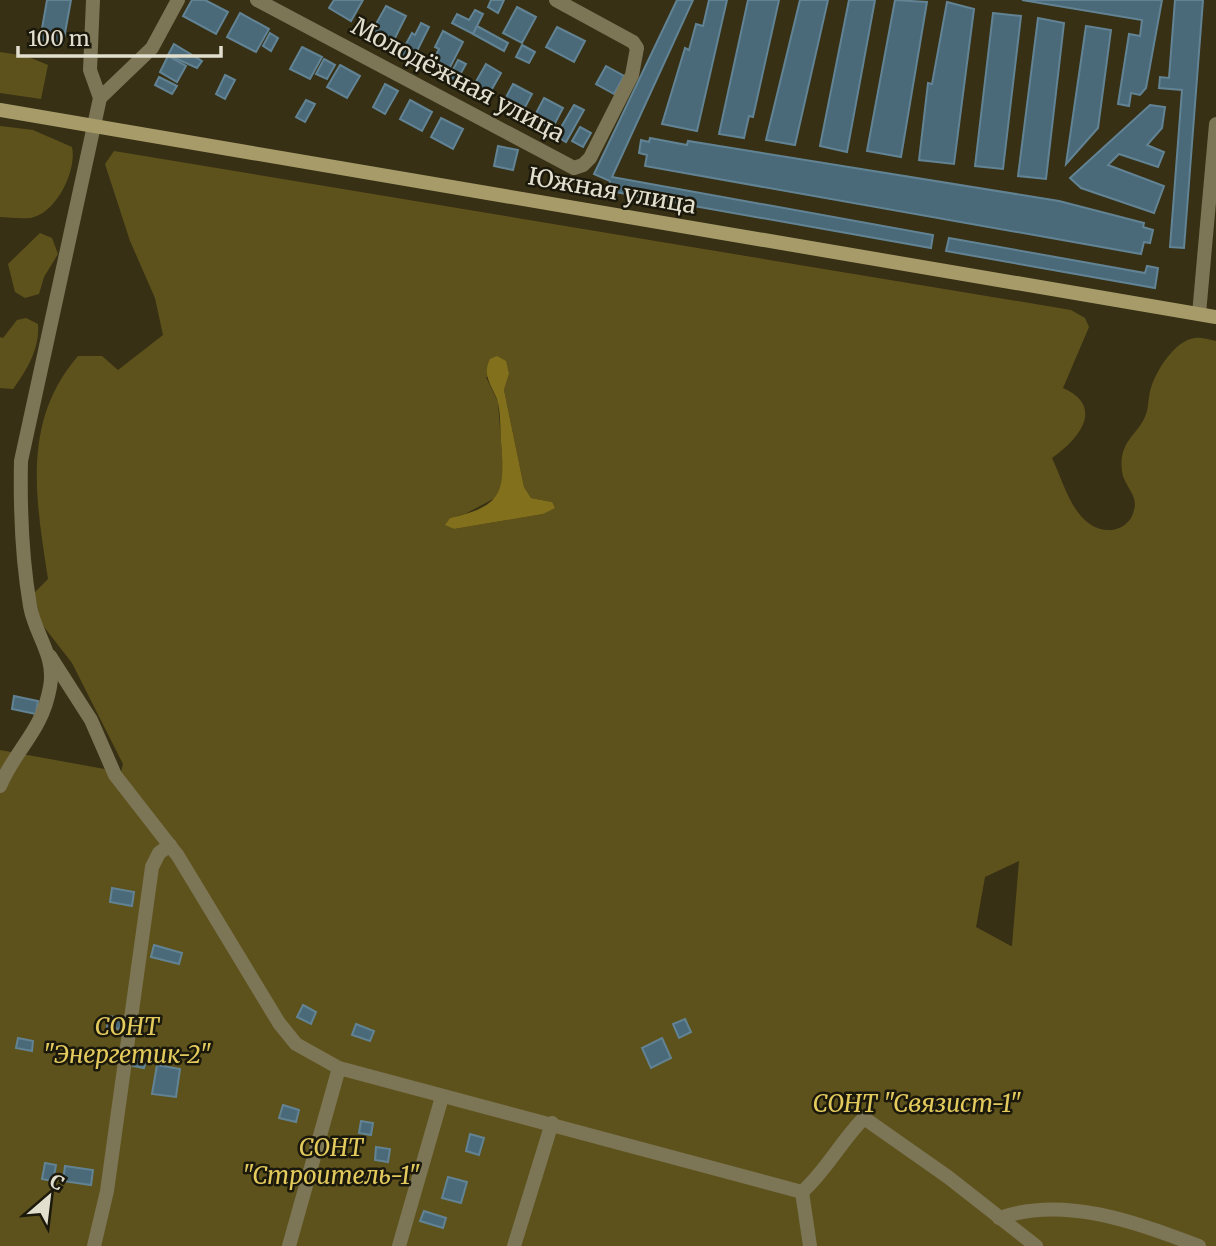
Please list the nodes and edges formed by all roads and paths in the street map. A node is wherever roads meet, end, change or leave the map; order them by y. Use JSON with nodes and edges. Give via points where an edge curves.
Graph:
{"nodes":[{"id":1,"x":93,"y":0,"type":"edge"},
{"id":2,"x":178,"y":0,"type":"edge"},
{"id":3,"x":257,"y":0,"type":"edge"},
{"id":4,"x":556,"y":0,"type":"edge"},
{"id":5,"x":100,"y":98,"type":"junction"},
{"id":6,"x":0,"y":110,"type":"edge"},
{"id":7,"x":1216,"y":124,"type":"edge"},
{"id":8,"x":94,"y":127,"type":"junction"},
{"id":9,"x":1199,"y":314,"type":"junction"},
{"id":10,"x":1216,"y":317,"type":"edge"},
{"id":11,"x":50,"y":656,"type":"junction"},
{"id":12,"x":0,"y":786,"type":"edge"},
{"id":13,"x":170,"y":845,"type":"junction"},
{"id":14,"x":339,"y":1068,"type":"junction"},
{"id":15,"x":442,"y":1097,"type":"junction"},
{"id":16,"x":552,"y":1124,"type":"junction"},
{"id":17,"x":802,"y":1192,"type":"junction"},
{"id":18,"x":999,"y":1218,"type":"junction"},
{"id":19,"x":94,"y":1246,"type":"edge"},
{"id":20,"x":289,"y":1246,"type":"edge"},
{"id":21,"x":399,"y":1246,"type":"edge"},
{"id":22,"x":514,"y":1246,"type":"edge"},
{"id":23,"x":810,"y":1246,"type":"edge"},
{"id":24,"x":1036,"y":1246,"type":"edge"},
{"id":25,"x":1199,"y":1246,"type":"edge"}],
"edges":[{"from":1,"to":5,"type":"street","via":[[90,69]]},
{"from":2,"to":5,"type":"street","via":[[152,48]]},
{"from":3,"to":4,"type":"street","name":"Молодёжная улица","via":[[574,167],[590,158],[632,75],[637,48]]},
{"from":5,"to":8,"type":"street"},
{"from":6,"to":8,"type":"main road","name":"Южная улица"},
{"from":7,"to":9,"type":"street"},
{"from":8,"to":9,"type":"main road","name":"Южная улица"},
{"from":8,"to":11,"type":"street","via":[[21,461],[20,502],[30,607]]},
{"from":9,"to":10,"type":"main road","name":"Южная улица"},
{"from":11,"to":12,"type":"street","via":[[51,684],[43,717]]},
{"from":11,"to":13,"type":"street","via":[[91,720],[115,775]]},
{"from":13,"to":14,"type":"street","via":[[279,1023],[296,1044]]},
{"from":13,"to":19,"type":"street","via":[[152,867],[107,1191]]},
{"from":14,"to":15,"type":"street"},
{"from":14,"to":20,"type":"street"},
{"from":15,"to":16,"type":"street"},
{"from":15,"to":21,"type":"street"},
{"from":16,"to":17,"type":"street"},
{"from":16,"to":22,"type":"street"},
{"from":17,"to":18,"type":"street","via":[[864,1118]]},
{"from":17,"to":23,"type":"street"},
{"from":18,"to":24,"type":"street"},
{"from":18,"to":25,"type":"street","via":[[1031,1210],[1109,1215]]}]}
